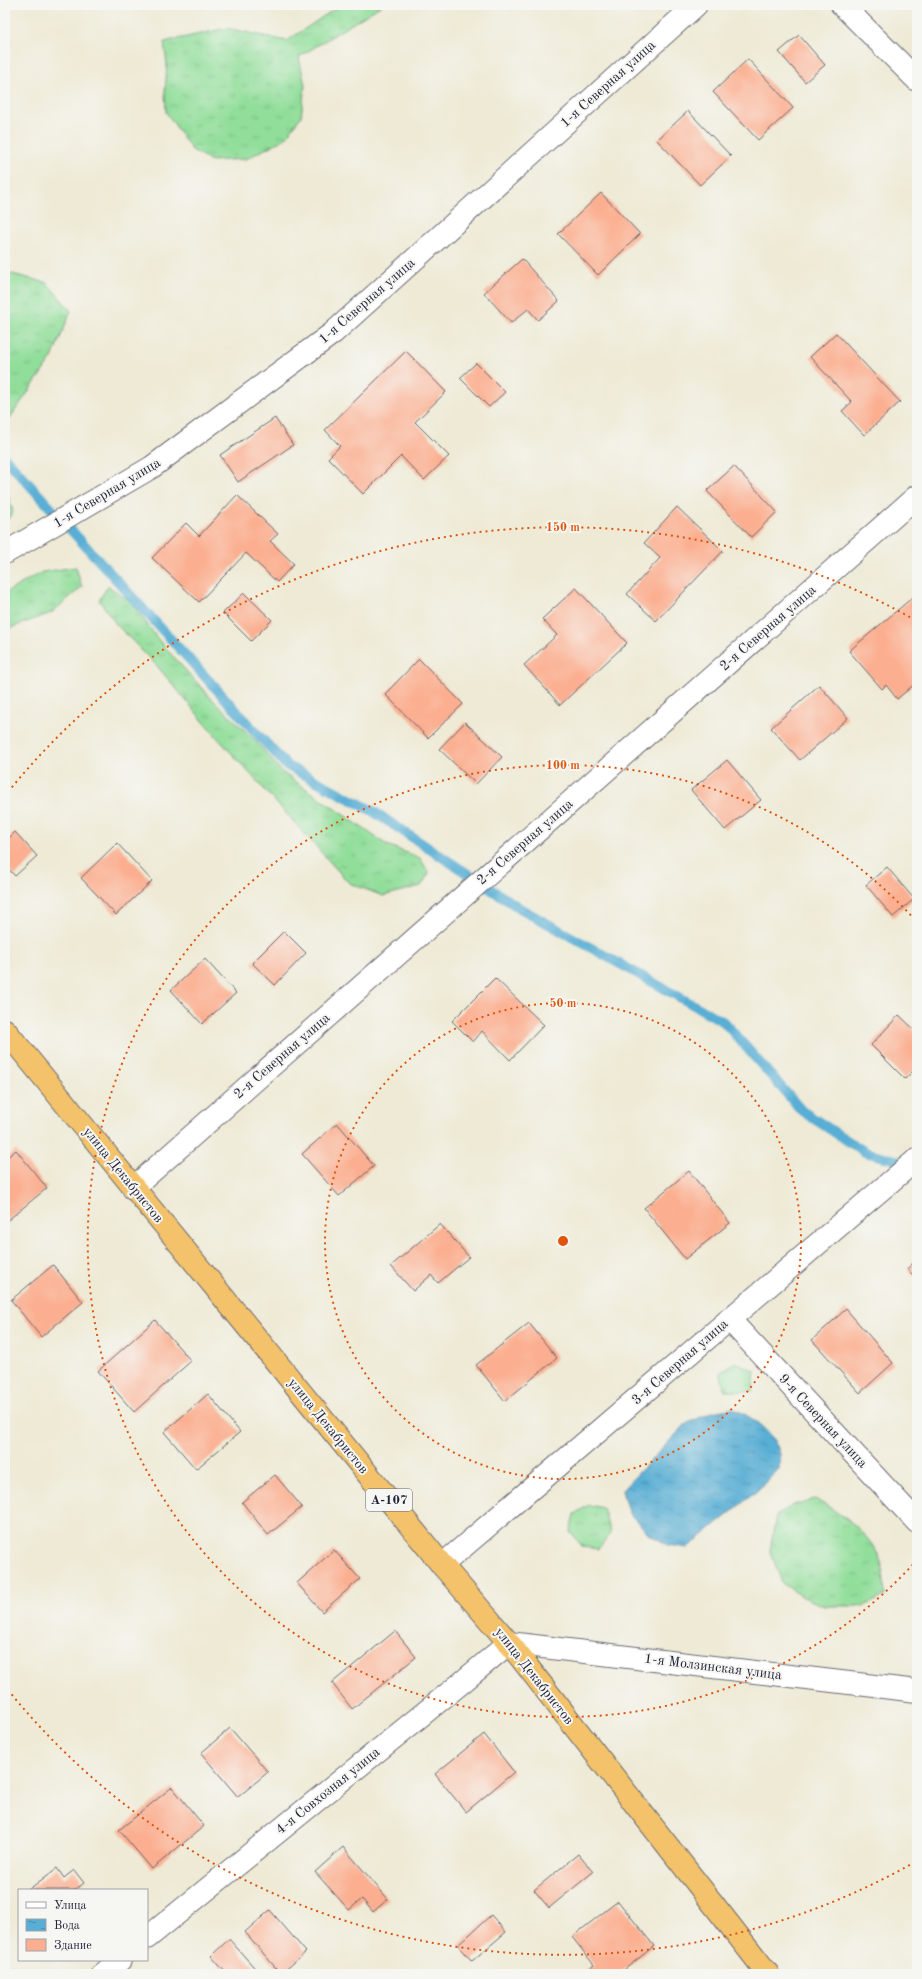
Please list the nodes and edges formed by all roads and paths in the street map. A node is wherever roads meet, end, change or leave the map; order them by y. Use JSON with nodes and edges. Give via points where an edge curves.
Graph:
{"nodes":[{"id":1,"x":696,"y":5,"type":"edge"},
{"id":2,"x":842,"y":5,"type":"edge"},
{"id":3,"x":917,"y":80,"type":"edge"},
{"id":4,"x":917,"y":496,"type":"edge"},
{"id":5,"x":5,"y":553,"type":"edge"},
{"id":6,"x":5,"y":1030,"type":"edge"},
{"id":7,"x":917,"y":1159,"type":"edge"},
{"id":8,"x":133,"y":1188,"type":"junction"},
{"id":9,"x":729,"y":1320,"type":"junction"},
{"id":10,"x":917,"y":1522,"type":"edge"},
{"id":11,"x":442,"y":1565,"type":"junction"},
{"id":12,"x":509,"y":1643,"type":"junction"},
{"id":13,"x":917,"y":1691,"type":"edge"},
{"id":14,"x":148,"y":1937,"type":"edge"},
{"id":15,"x":119,"y":1961,"type":"edge"},
{"id":16,"x":103,"y":1974,"type":"edge"},
{"id":17,"x":768,"y":1974,"type":"edge"}],
"edges":[{"from":1,"to":5,"type":"street","name":"1-я Северная улица","via":[[333,333],[152,467]]},
{"from":2,"to":3,"type":"street"},
{"from":4,"to":8,"type":"street","name":"2-я Северная улица"},
{"from":6,"to":8,"type":"highway","name":"улица Декабристов","number":"А-107"},
{"from":7,"to":9,"type":"street","name":"3-я Северная улица"},
{"from":8,"to":11,"type":"highway","name":"улица Декабристов","number":"А-107"},
{"from":9,"to":10,"type":"street","name":"9-я Северная улица"},
{"from":9,"to":11,"type":"street","name":"3-я Северная улица"},
{"from":11,"to":12,"type":"highway","name":"улица Декабристов","number":"А-107"},
{"from":12,"to":13,"type":"street","name":"1-я Молзинская улица"},
{"from":12,"to":14,"type":"street","name":"4-я Совхозная улица"},
{"from":12,"to":17,"type":"highway","name":"улица Декабристов","number":"А-107"},
{"from":15,"to":16,"type":"street"}]}
